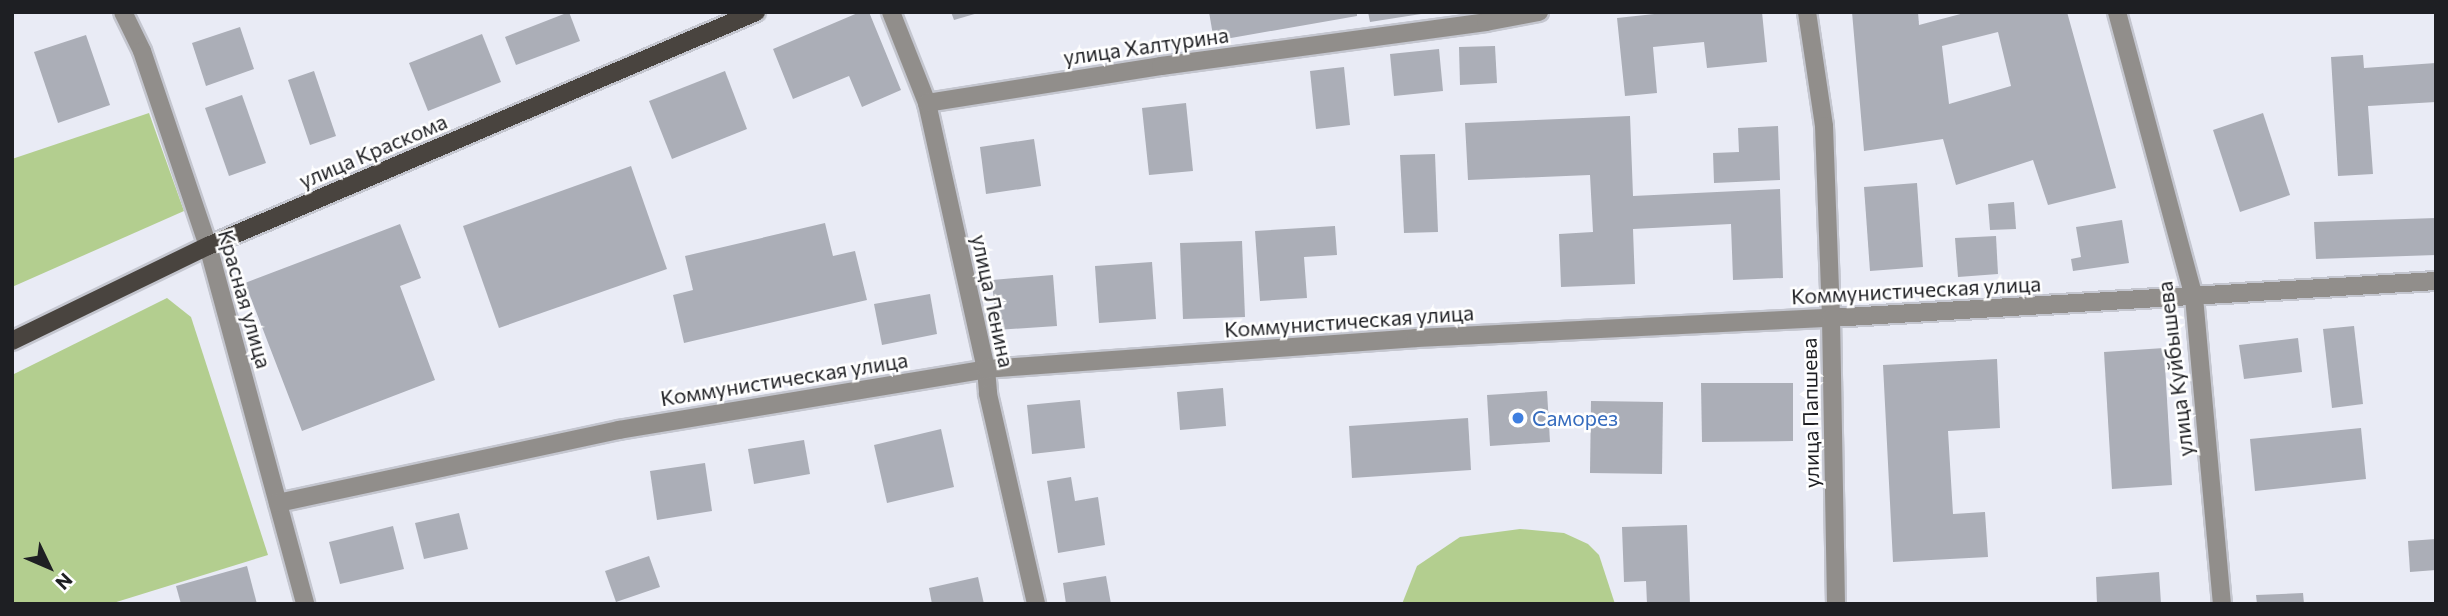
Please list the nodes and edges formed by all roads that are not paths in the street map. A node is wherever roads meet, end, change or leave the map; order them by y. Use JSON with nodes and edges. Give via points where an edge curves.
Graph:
{"nodes":[{"id":1,"x":123,"y":12,"type":"edge"},
{"id":2,"x":757,"y":12,"type":"edge"},
{"id":3,"x":891,"y":12,"type":"edge"},
{"id":4,"x":1539,"y":12,"type":"edge"},
{"id":5,"x":1807,"y":12,"type":"edge"},
{"id":6,"x":2117,"y":12,"type":"edge"},
{"id":7,"x":927,"y":103,"type":"junction"},
{"id":8,"x":208,"y":246,"type":"junction"},
{"id":9,"x":2436,"y":281,"type":"edge"},
{"id":10,"x":2194,"y":297,"type":"junction"},
{"id":11,"x":1831,"y":318,"type":"junction"},
{"id":12,"x":12,"y":341,"type":"edge"},
{"id":13,"x":986,"y":369,"type":"junction"},
{"id":14,"x":278,"y":503,"type":"junction"},
{"id":15,"x":305,"y":604,"type":"edge"},
{"id":16,"x":1036,"y":604,"type":"edge"},
{"id":17,"x":1836,"y":604,"type":"edge"},
{"id":18,"x":2222,"y":604,"type":"edge"}],
"edges":[{"from":1,"to":8,"type":"street","name":"Красная улица","via":[[142,51]]},
{"from":2,"to":8,"type":"main road","name":"улица Краскома"},
{"from":3,"to":7,"type":"street","name":"улица Ленина"},
{"from":4,"to":7,"type":"street","name":"улица Халтурина"},
{"from":5,"to":11,"type":"street","name":"улица Папшева","via":[[1824,126]]},
{"from":6,"to":10,"type":"street","name":"улица Куйбышева"},
{"from":7,"to":13,"type":"street","name":"улица Ленина"},
{"from":8,"to":12,"type":"main road","name":"улица Краскома"},
{"from":8,"to":14,"type":"street","name":"Красная улица"},
{"from":9,"to":10,"type":"street","name":"Коммунистическая улица"},
{"from":10,"to":11,"type":"street","name":"Коммунистическая улица"},
{"from":10,"to":18,"type":"street","name":"улица Куйбышева"},
{"from":11,"to":13,"type":"street","name":"Коммунистическая улица","via":[[1416,338]]},
{"from":11,"to":17,"type":"street","name":"улица Папшева"},
{"from":13,"to":14,"type":"street","name":"Коммунистическая улица","via":[[619,430]]},
{"from":13,"to":16,"type":"street","name":"улица Ленина"},
{"from":14,"to":15,"type":"street","name":"Красная улица"}]}
